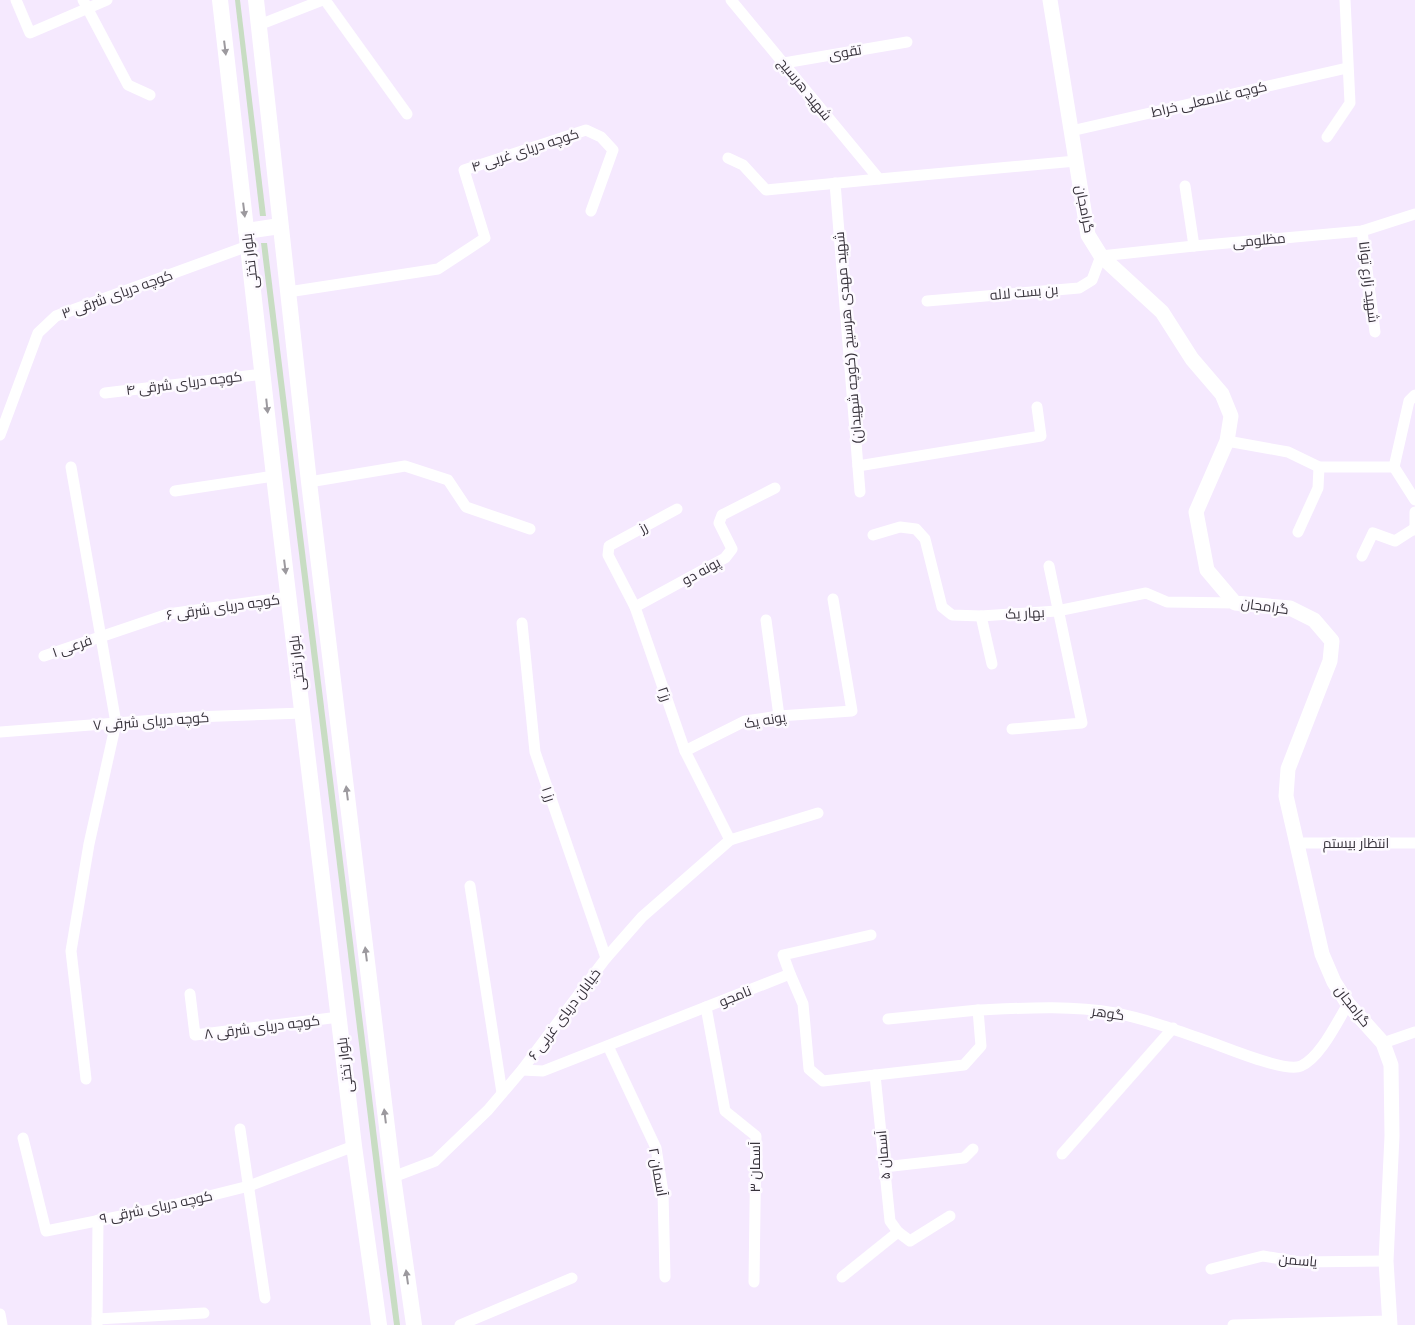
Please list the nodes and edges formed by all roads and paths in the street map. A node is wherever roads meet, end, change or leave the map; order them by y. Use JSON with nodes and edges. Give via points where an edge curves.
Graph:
{"nodes":[{"id":1,"x":16,"y":0,"type":"edge"},
{"id":2,"x":107,"y":0,"type":"edge"},
{"id":3,"x":220,"y":0,"type":"edge"},
{"id":4,"x":256,"y":0,"type":"edge"},
{"id":5,"x":324,"y":0,"type":"edge"},
{"id":6,"x":731,"y":0,"type":"edge"},
{"id":7,"x":1050,"y":0,"type":"edge"},
{"id":8,"x":1345,"y":0,"type":"edge"},
{"id":9,"x":86,"y":5,"type":"edge"},
{"id":10,"x":259,"y":25,"type":"junction"},
{"id":11,"x":907,"y":42,"type":"dead end"},
{"id":12,"x":784,"y":63,"type":"junction"},
{"id":13,"x":1347,"y":68,"type":"junction"},
{"id":14,"x":150,"y":96,"type":"dead end"},
{"id":15,"x":407,"y":114,"type":"dead end"},
{"id":16,"x":1070,"y":131,"type":"junction"},
{"id":17,"x":1327,"y":136,"type":"dead end"},
{"id":18,"x":728,"y":158,"type":"dead end"},
{"id":19,"x":1076,"y":161,"type":"junction"},
{"id":20,"x":879,"y":179,"type":"junction"},
{"id":21,"x":835,"y":183,"type":"junction"},
{"id":22,"x":1185,"y":186,"type":"dead end"},
{"id":23,"x":591,"y":211,"type":"dead end"},
{"id":24,"x":1415,"y":214,"type":"edge"},
{"id":25,"x":280,"y":226,"type":"junction"},
{"id":26,"x":1362,"y":231,"type":"junction"},
{"id":27,"x":247,"y":238,"type":"junction"},
{"id":28,"x":1194,"y":246,"type":"junction"},
{"id":29,"x":1101,"y":256,"type":"junction"},
{"id":30,"x":288,"y":292,"type":"junction"},
{"id":31,"x":927,"y":301,"type":"dead end"},
{"id":32,"x":1375,"y":332,"type":"dead end"},
{"id":33,"x":263,"y":374,"type":"junction"},
{"id":34,"x":105,"y":393,"type":"dead end"},
{"id":35,"x":1415,"y":395,"type":"edge"},
{"id":36,"x":1037,"y":407,"type":"dead end"},
{"id":37,"x":0,"y":435,"type":"edge"},
{"id":38,"x":1227,"y":441,"type":"junction"},
{"id":39,"x":858,"y":466,"type":"junction"},
{"id":40,"x":71,"y":467,"type":"dead end"},
{"id":41,"x":1319,"y":467,"type":"junction"},
{"id":42,"x":1394,"y":467,"type":"junction"},
{"id":43,"x":274,"y":476,"type":"junction"},
{"id":44,"x":309,"y":482,"type":"junction"},
{"id":45,"x":775,"y":488,"type":"dead end"},
{"id":46,"x":174,"y":491,"type":"dead end"},
{"id":47,"x":860,"y":492,"type":"dead end"},
{"id":48,"x":1415,"y":500,"type":"edge"},
{"id":49,"x":677,"y":508,"type":"dead end"},
{"id":50,"x":1415,"y":512,"type":"edge"},
{"id":51,"x":530,"y":528,"type":"dead end"},
{"id":52,"x":1414,"y":530,"type":"edge"},
{"id":53,"x":1298,"y":532,"type":"dead end"},
{"id":54,"x":873,"y":535,"type":"dead end"},
{"id":55,"x":608,"y":546,"type":"joint"},
{"id":56,"x":1362,"y":556,"type":"dead end"},
{"id":57,"x":1048,"y":566,"type":"dead end"},
{"id":58,"x":289,"y":597,"type":"junction"},
{"id":59,"x":833,"y":599,"type":"dead end"},
{"id":60,"x":1235,"y":603,"type":"junction"},
{"id":61,"x":635,"y":607,"type":"junction"},
{"id":62,"x":1057,"y":611,"type":"junction"},
{"id":63,"x":981,"y":616,"type":"junction"},
{"id":64,"x":766,"y":620,"type":"dead end"},
{"id":65,"x":522,"y":624,"type":"dead end"},
{"id":66,"x":100,"y":636,"type":"junction"},
{"id":67,"x":44,"y":656,"type":"dead end"},
{"id":68,"x":992,"y":664,"type":"dead end"},
{"id":69,"x":303,"y":713,"type":"junction"},
{"id":70,"x":778,"y":716,"type":"junction"},
{"id":71,"x":116,"y":723,"type":"junction"},
{"id":72,"x":1012,"y":729,"type":"dead end"},
{"id":73,"x":0,"y":732,"type":"edge"},
{"id":74,"x":685,"y":751,"type":"junction"},
{"id":75,"x":818,"y":814,"type":"dead end"},
{"id":76,"x":730,"y":840,"type":"junction"},
{"id":77,"x":1298,"y":843,"type":"junction"},
{"id":78,"x":1415,"y":844,"type":"edge"},
{"id":79,"x":470,"y":886,"type":"dead end"},
{"id":80,"x":871,"y":935,"type":"dead end"},
{"id":81,"x":606,"y":958,"type":"junction"},
{"id":82,"x":790,"y":974,"type":"junction"},
{"id":83,"x":190,"y":994,"type":"dead end"},
{"id":84,"x":1348,"y":1004,"type":"junction"},
{"id":85,"x":706,"y":1007,"type":"junction"},
{"id":86,"x":978,"y":1010,"type":"junction"},
{"id":87,"x":339,"y":1016,"type":"junction"},
{"id":88,"x":888,"y":1019,"type":"dead end"},
{"id":89,"x":1173,"y":1028,"type":"junction"},
{"id":90,"x":1415,"y":1032,"type":"edge"},
{"id":91,"x":1383,"y":1043,"type":"junction"},
{"id":92,"x":608,"y":1046,"type":"junction"},
{"id":93,"x":522,"y":1070,"type":"junction"},
{"id":94,"x":875,"y":1075,"type":"junction"},
{"id":95,"x":86,"y":1079,"type":"dead end"},
{"id":96,"x":502,"y":1093,"type":"junction"},
{"id":97,"x":240,"y":1129,"type":"dead end"},
{"id":98,"x":23,"y":1138,"type":"dead end"},
{"id":99,"x":354,"y":1146,"type":"junction"},
{"id":100,"x":973,"y":1149,"type":"dead end"},
{"id":101,"x":1062,"y":1154,"type":"dead end"},
{"id":102,"x":884,"y":1167,"type":"junction"},
{"id":103,"x":393,"y":1177,"type":"junction"},
{"id":104,"x":249,"y":1186,"type":"junction"},
{"id":105,"x":950,"y":1216,"type":"dead end"},
{"id":106,"x":98,"y":1220,"type":"junction"},
{"id":107,"x":898,"y":1232,"type":"junction"},
{"id":108,"x":1386,"y":1261,"type":"junction"},
{"id":109,"x":1211,"y":1269,"type":"dead end"},
{"id":110,"x":665,"y":1277,"type":"dead end"},
{"id":111,"x":842,"y":1277,"type":"dead end"},
{"id":112,"x":572,"y":1278,"type":"dead end"},
{"id":113,"x":754,"y":1282,"type":"dead end"},
{"id":114,"x":265,"y":1298,"type":"dead end"},
{"id":115,"x":204,"y":1313,"type":"dead end"},
{"id":116,"x":0,"y":1314,"type":"edge"},
{"id":117,"x":97,"y":1322,"type":"edge"},
{"id":118,"x":1389,"y":1323,"type":"edge"},
{"id":119,"x":2,"y":1325,"type":"edge"},
{"id":120,"x":379,"y":1325,"type":"edge"},
{"id":121,"x":414,"y":1325,"type":"edge"},
{"id":122,"x":460,"y":1325,"type":"edge"},
{"id":123,"x":1233,"y":1325,"type":"edge"}],
"edges":[{"from":1,"to":9,"type":"street","via":[[30,33]]},
{"from":2,"to":9,"type":"street"},
{"from":3,"to":27,"type":"main road","name":"بلوار تختی","one_way":true},
{"from":4,"to":10,"type":"main road"},
{"from":5,"to":10,"type":"street"},
{"from":5,"to":15,"type":"street"},
{"from":6,"to":12,"type":"street","name":"شهید هرسیج"},
{"from":7,"to":16,"type":"street","name":"گرامجان"},
{"from":8,"to":13,"type":"street"},
{"from":9,"to":14,"type":"street","via":[[128,85]]},
{"from":10,"to":25,"type":"main road"},
{"from":11,"to":12,"type":"street","name":"تقوی"},
{"from":12,"to":20,"type":"street","name":"شهید هرسیج"},
{"from":13,"to":16,"type":"street","name":"کوچه غلامعلی خراط"},
{"from":13,"to":17,"type":"street","via":[[1350,102]]},
{"from":16,"to":19,"type":"street","name":"گرامجان"},
{"from":18,"to":21,"type":"street","via":[[743,165],[766,190]]},
{"from":19,"to":20,"type":"street"},
{"from":19,"to":29,"type":"street","name":"گرامجان","via":[[1088,235]]},
{"from":20,"to":21,"type":"street"},
{"from":21,"to":39,"type":"street","name":"شهید مهدی هرسیج (کوچه شهیدان)"},
{"from":22,"to":28,"type":"street"},
{"from":23,"to":30,"type":"street","name":"کوچه دریای غربی ۴","via":[[613,150],[601,137],[586,130],[464,170],[485,238],[438,269]]},
{"from":24,"to":26,"type":"street","name":"مظلومی"},
{"from":25,"to":27,"type":"main road"},
{"from":25,"to":30,"type":"main road"},
{"from":26,"to":28,"type":"street","name":"مظلومی"},
{"from":26,"to":32,"type":"street","name":"شهید زارع توانا"},
{"from":27,"to":33,"type":"main road","name":"بلوار تختی"},
{"from":27,"to":37,"type":"street","name":"کوچه دریای شرقی ۳","via":[[56,316],[38,333]]},
{"from":28,"to":29,"type":"street","name":"مظلومی"},
{"from":29,"to":31,"type":"street","name":"بن بست لاله","via":[[1092,280],[1079,288]]},
{"from":29,"to":38,"type":"street","name":"گرامجان","via":[[1162,312],[1192,359],[1222,394],[1231,416]]},
{"from":30,"to":44,"type":"main road"},
{"from":33,"to":34,"type":"street","name":"کوچه دریای شرقی ۴"},
{"from":33,"to":43,"type":"main road","name":"بلوار تختی","one_way":true},
{"from":35,"to":42,"type":"street","via":[[1409,401]]},
{"from":36,"to":39,"type":"street","via":[[1041,436]]},
{"from":38,"to":41,"type":"street","via":[[1288,452]]},
{"from":38,"to":60,"type":"street","name":"گرامجان","via":[[1196,512],[1207,570]]},
{"from":39,"to":47,"type":"street","name":"شهید مهدی هرسیج (کوچه شهیدان)"},
{"from":40,"to":66,"type":"street"},
{"from":41,"to":42,"type":"street"},
{"from":41,"to":53,"type":"street","via":[[1318,488]]},
{"from":42,"to":48,"type":"street"},
{"from":43,"to":46,"type":"street"},
{"from":43,"to":58,"type":"main road","name":"بلوار تختی","one_way":true},
{"from":44,"to":51,"type":"street","via":[[405,466],[448,480],[466,507]]},
{"from":103,"to":44,"type":"main road","one_way":true},
{"from":45,"to":61,"type":"street","name":"پونه دو","via":[[722,516],[719,523],[732,549],[725,558]]},
{"from":49,"to":55,"type":"street","name":"رز"},
{"from":50,"to":52,"type":"street"},
{"from":52,"to":56,"type":"street","via":[[1395,541],[1373,533]]},
{"from":54,"to":63,"type":"street","name":"بهار یک","via":[[900,527],[916,529],[925,539],[942,607],[952,615]]},
{"from":55,"to":61,"type":"street","name":"رز۲","via":[[608,555]]},
{"from":57,"to":62,"type":"street"},
{"from":58,"to":66,"type":"street","name":"کوچه دریای شرقی ۶","via":[[168,614]]},
{"from":58,"to":69,"type":"main road","name":"بلوار تختی"},
{"from":59,"to":70,"type":"street","name":"پونه یک","via":[[852,711]]},
{"from":60,"to":62,"type":"street","name":"بهار یک","via":[[1167,602],[1146,593]]},
{"from":60,"to":77,"type":"street","name":"گرامجان","via":[[1290,608],[1314,620],[1332,641],[1330,661],[1288,770],[1286,796]]},
{"from":61,"to":74,"type":"street","name":"رز۲"},
{"from":62,"to":63,"type":"street","name":"بهار یک"},
{"from":62,"to":72,"type":"street","via":[[1082,723]]},
{"from":63,"to":68,"type":"street"},
{"from":64,"to":70,"type":"street"},
{"from":65,"to":81,"type":"street","name":"رز ۱","via":[[535,752]]},
{"from":66,"to":67,"type":"street","name":"فرعی ۱"},
{"from":66,"to":71,"type":"street"},
{"from":69,"to":71,"type":"street","name":"کوچه دریای شرقی ۷"},
{"from":69,"to":87,"type":"main road","name":"بلوار تختی"},
{"from":70,"to":74,"type":"street","name":"پونه یک","via":[[745,721]]},
{"from":71,"to":73,"type":"street","name":"کوچه دریای شرقی ۷"},
{"from":71,"to":95,"type":"street","via":[[89,844],[71,951]]},
{"from":74,"to":76,"type":"street","name":"رز۲"},
{"from":75,"to":76,"type":"street"},
{"from":76,"to":81,"type":"street","name":"خیابان دریای غربی ۶","via":[[642,918]]},
{"from":77,"to":78,"type":"street","name":"انتظار بیستم"},
{"from":77,"to":84,"type":"street","name":"گرامجان","via":[[1322,954]]},
{"from":79,"to":96,"type":"street"},
{"from":80,"to":82,"type":"street","via":[[783,955]]},
{"from":81,"to":93,"type":"street","name":"خیابان دریای غربی ۶"},
{"from":82,"to":85,"type":"street","name":"نامجو"},
{"from":82,"to":94,"type":"street","via":[[803,1004],[809,1069],[823,1081]]},
{"from":83,"to":87,"type":"street","name":"کوچه دریای شرقی ۸","via":[[195,1035]]},
{"from":84,"to":89,"type":"street","name":"گوهر","via":[[1314,1057],[1300,1067],[1288,1068]]},
{"from":84,"to":91,"type":"street","name":"گرامجان"},
{"from":85,"to":92,"type":"street","name":"نامجو"},
{"from":85,"to":113,"type":"street","name":"آسمان ۳","via":[[725,1110],[756,1136]]},
{"from":86,"to":88,"type":"street","name":"گوهر"},
{"from":86,"to":89,"type":"street","name":"گوهر","via":[[1033,1007],[1094,1010]]},
{"from":86,"to":94,"type":"street","via":[[981,1046],[964,1065]]},
{"from":87,"to":99,"type":"main road","name":"بلوار تختی"},
{"from":89,"to":101,"type":"street"},
{"from":90,"to":91,"type":"street"},
{"from":91,"to":108,"type":"street","name":"گرامجان","via":[[1392,1065]]},
{"from":92,"to":93,"type":"street","name":"نامجو","via":[[543,1071]]},
{"from":92,"to":110,"type":"street","name":"آسمان ۲","via":[[656,1148],[663,1192]]},
{"from":93,"to":96,"type":"street","name":"خیابان دریای غربی ۶"},
{"from":94,"to":102,"type":"street","name":"آسمان ۵"},
{"from":96,"to":103,"type":"street","name":"خیابان دریای غربی ۶","via":[[435,1161]]},
{"from":97,"to":104,"type":"street"},
{"from":98,"to":106,"type":"street","name":"کوچه دریای شرقی ۹","via":[[46,1231]]},
{"from":99,"to":104,"type":"street","name":"کوچه دریای شرقی ۹"},
{"from":99,"to":120,"type":"main road","name":"بلوار تختی"},
{"from":100,"to":102,"type":"street","via":[[964,1158]]},
{"from":102,"to":107,"type":"street","name":"آسمان ۵","via":[[890,1221]]},
{"from":121,"to":103,"type":"main road","one_way":true},
{"from":104,"to":106,"type":"street","name":"کوچه دریای شرقی ۹"},
{"from":104,"to":114,"type":"street"},
{"from":105,"to":107,"type":"street","via":[[910,1241]]},
{"from":106,"to":117,"type":"street"},
{"from":107,"to":111,"type":"street"},
{"from":108,"to":109,"type":"street","name":"یاسمن","via":[[1299,1262],[1263,1256]]},
{"from":108,"to":118,"type":"street","name":"گرامجان"},
{"from":112,"to":122,"type":"street"},
{"from":115,"to":117,"type":"street"},
{"from":116,"to":119,"type":"street"},
{"from":118,"to":123,"type":"street"}]}
